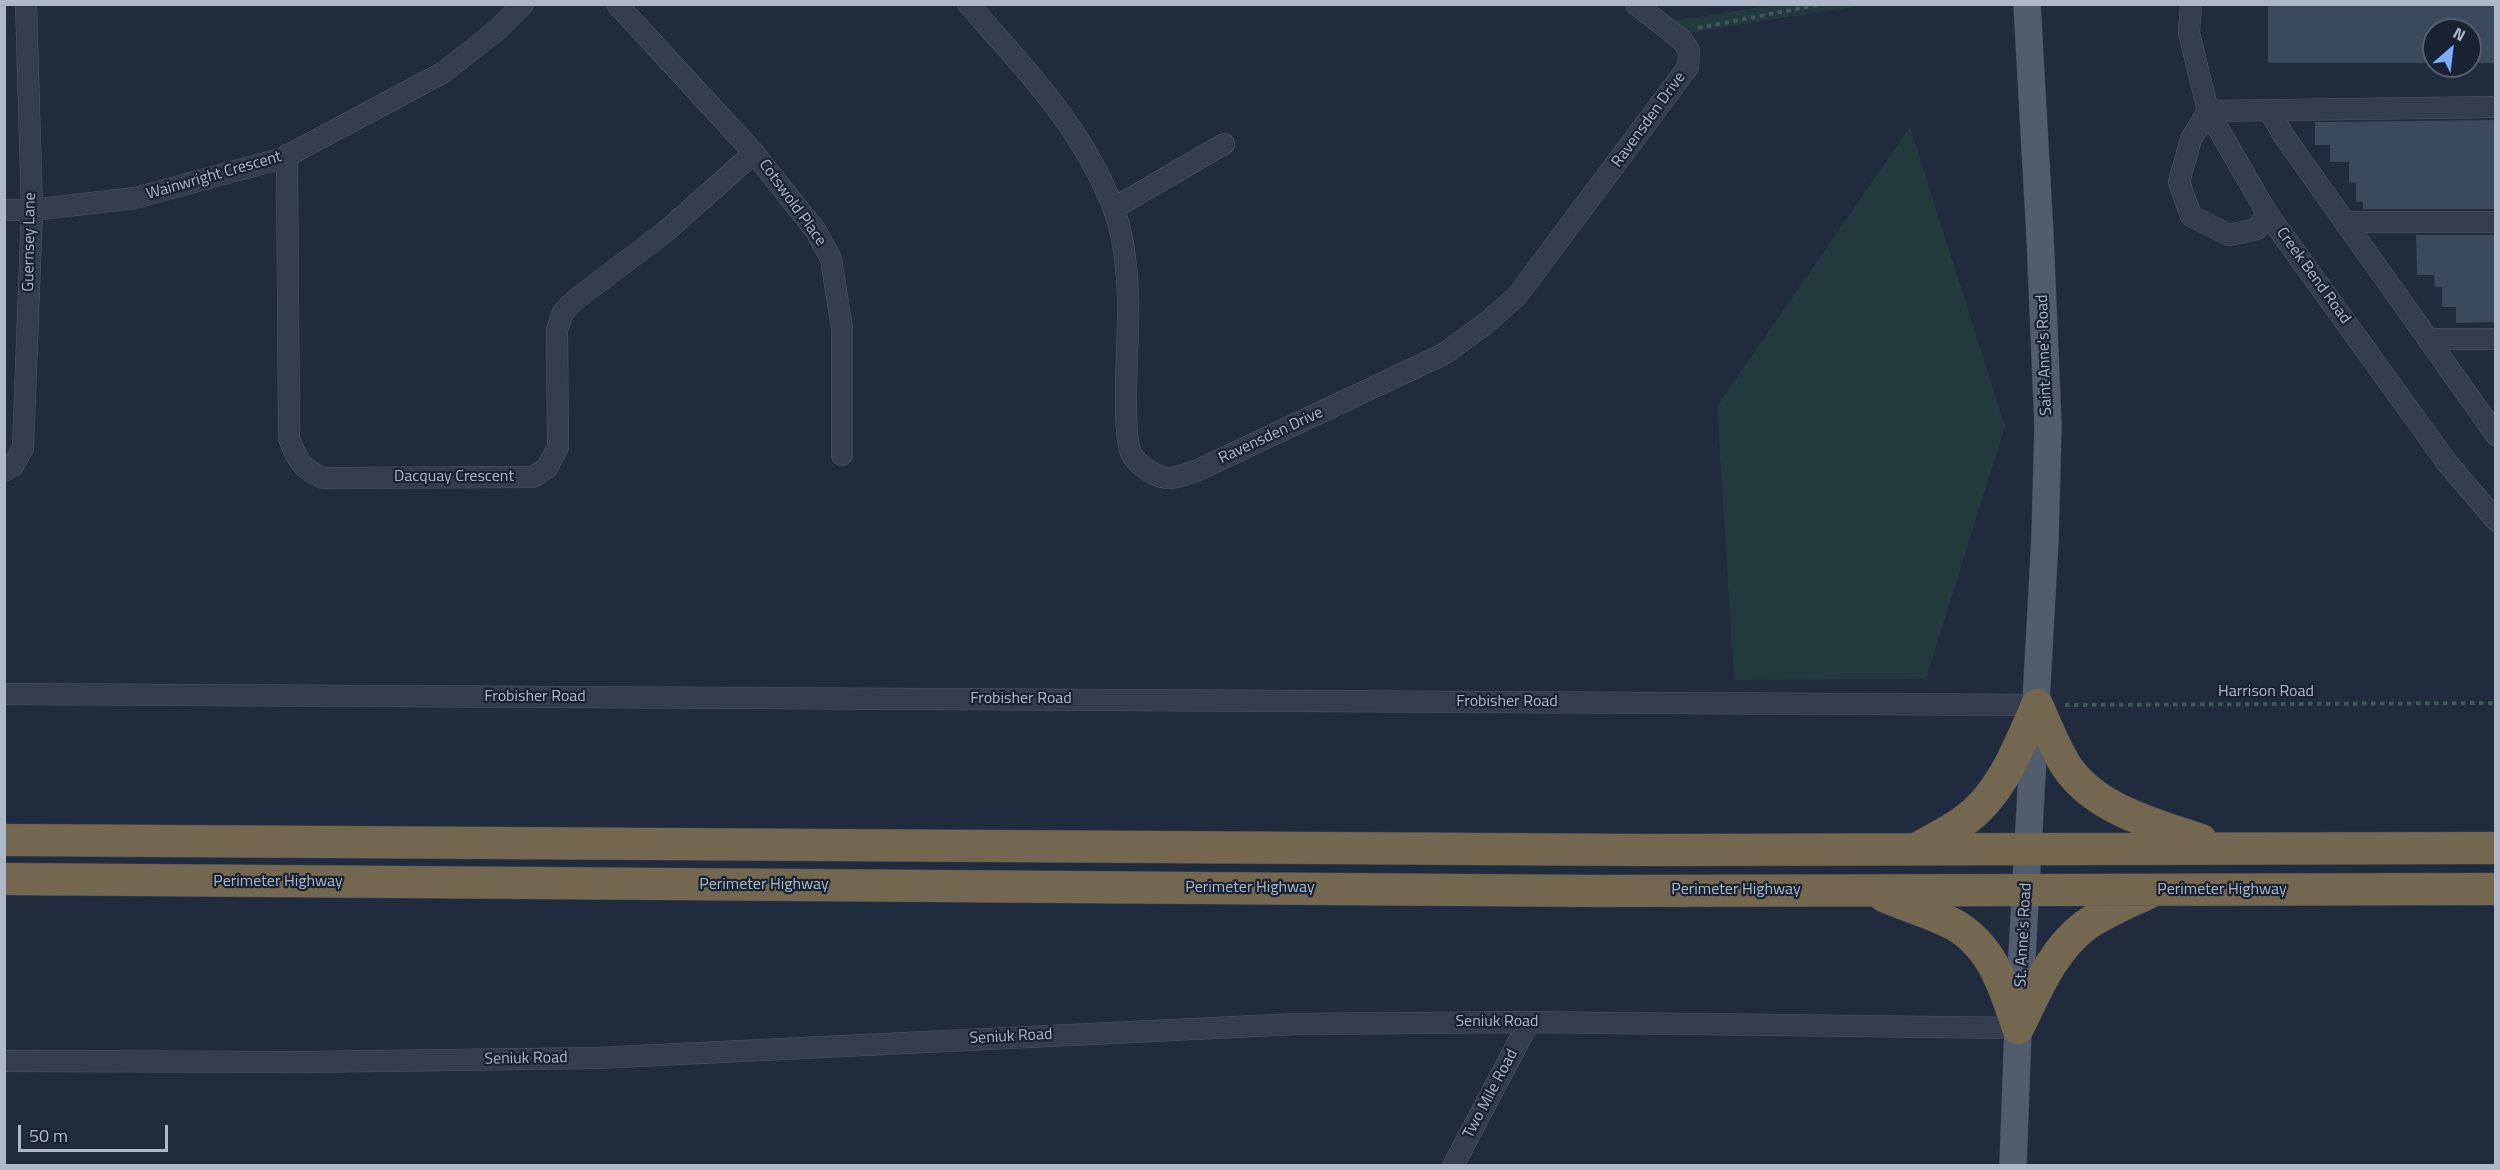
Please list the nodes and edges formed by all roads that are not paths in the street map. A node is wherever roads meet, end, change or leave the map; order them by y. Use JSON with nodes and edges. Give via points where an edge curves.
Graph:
{"nodes":[{"id":1,"x":26,"y":4,"type":"edge"},
{"id":2,"x":523,"y":4,"type":"edge"},
{"id":3,"x":617,"y":4,"type":"edge"},
{"id":4,"x":968,"y":4,"type":"edge"},
{"id":5,"x":1636,"y":4,"type":"edge"},
{"id":6,"x":2026,"y":4,"type":"edge"},
{"id":7,"x":2191,"y":4,"type":"edge"},
{"id":8,"x":2496,"y":107,"type":"edge"},
{"id":9,"x":2269,"y":110,"type":"junction"},
{"id":10,"x":2208,"y":111,"type":"junction"},
{"id":11,"x":1224,"y":144,"type":"dead end"},
{"id":12,"x":754,"y":153,"type":"junction"},
{"id":13,"x":287,"y":155,"type":"junction"},
{"id":14,"x":1114,"y":208,"type":"junction"},
{"id":15,"x":4,"y":210,"type":"edge"},
{"id":16,"x":32,"y":210,"type":"junction"},
{"id":17,"x":2267,"y":213,"type":"junction"},
{"id":18,"x":2344,"y":222,"type":"junction"},
{"id":19,"x":2496,"y":222,"type":"edge"},
{"id":20,"x":2428,"y":339,"type":"junction"},
{"id":21,"x":2496,"y":339,"type":"edge"},
{"id":22,"x":2496,"y":435,"type":"edge"},
{"id":23,"x":842,"y":455,"type":"dead end"},
{"id":24,"x":4,"y":471,"type":"edge"},
{"id":25,"x":2496,"y":520,"type":"edge"},
{"id":26,"x":4,"y":694,"type":"edge"},
{"id":27,"x":2037,"y":705,"type":"junction"},
{"id":28,"x":4,"y":840,"type":"edge"},
{"id":29,"x":2225,"y":848,"type":"junction"},
{"id":30,"x":2496,"y":848,"type":"edge"},
{"id":31,"x":1915,"y":850,"type":"junction"},
{"id":32,"x":2029,"y":850,"type":"junction"},
{"id":33,"x":4,"y":879,"type":"edge"},
{"id":34,"x":2496,"y":889,"type":"edge"},
{"id":35,"x":1869,"y":890,"type":"junction"},
{"id":36,"x":2027,"y":890,"type":"junction"},
{"id":37,"x":2155,"y":890,"type":"junction"},
{"id":38,"x":1529,"y":1022,"type":"junction"},
{"id":39,"x":2018,"y":1028,"type":"junction"},
{"id":40,"x":4,"y":1061,"type":"edge"},
{"id":41,"x":1453,"y":1166,"type":"edge"},
{"id":42,"x":2013,"y":1166,"type":"edge"}],
"edges":[{"from":1,"to":16,"type":"street","name":"Guernsey Lane"},
{"from":2,"to":13,"type":"street","name":"Wainwright Crescent","via":[[444,72]]},
{"from":3,"to":12,"type":"street","name":"Cotswold Place"},
{"from":4,"to":14,"type":"street","name":"Ravensden Drive","via":[[1042,87],[1078,136]]},
{"from":5,"to":14,"type":"street","name":"Ravensden Drive","via":[[1683,41],[1689,51],[1688,67],[1517,296],[1444,354],[1196,471],[1168,479],[1148,470],[1132,455],[1126,432],[1128,298],[1126,263]]},
{"from":6,"to":27,"type":"main road","name":"Saint Anne's Road","via":[[2048,405]]},
{"from":7,"to":10,"type":"street","name":"Creek Bend Road","via":[[2189,33]]},
{"from":8,"to":9,"type":"street"},
{"from":9,"to":10,"type":"street"},
{"from":9,"to":18,"type":"street"},
{"from":10,"to":17,"type":"street","name":"Creek Bend Road"},
{"from":10,"to":17,"type":"street","via":[[2191,139],[2179,182],[2191,216],[2229,235],[2257,229]]},
{"from":11,"to":14,"type":"street"},
{"from":12,"to":13,"type":"street","name":"Dacquay Crescent","via":[[665,232],[563,312],[557,330],[558,447],[547,468],[533,477],[323,478],[308,471],[296,457],[289,438]]},
{"from":12,"to":23,"type":"street","name":"Cotswold Place","via":[[816,231],[831,259],[842,328]]},
{"from":13,"to":16,"type":"street","name":"Wainwright Crescent","via":[[135,198]]},
{"from":15,"to":16,"type":"street","name":"Wainwright Crescent"},
{"from":16,"to":24,"type":"street","name":"Guernsey Lane","via":[[24,448],[13,466]]},
{"from":17,"to":25,"type":"street","name":"Creek Bend Road","via":[[2448,464]]},
{"from":18,"to":19,"type":"street"},
{"from":18,"to":20,"type":"street"},
{"from":20,"to":21,"type":"street"},
{"from":20,"to":22,"type":"street"},
{"from":26,"to":27,"type":"street","name":"Frobisher Road"},
{"from":27,"to":29,"type":"highway","via":[[2066,765],[2088,789],[2138,818]]},
{"from":27,"to":31,"type":"highway","via":[[2013,760],[1987,797],[1966,820]]},
{"from":27,"to":32,"type":"main road","name":"St. Anne's Road"},
{"from":28,"to":31,"type":"highway"},
{"from":29,"to":30,"type":"highway"},
{"from":29,"to":32,"type":"highway"},
{"from":31,"to":32,"type":"highway"},
{"from":32,"to":36,"type":"main road","name":"St. Anne's Road"},
{"from":33,"to":35,"type":"highway","name":"Perimeter Highway"},
{"from":34,"to":37,"type":"highway","name":"Perimeter Highway"},
{"from":35,"to":36,"type":"highway","name":"Perimeter Highway"},
{"from":35,"to":39,"type":"highway","via":[[1942,919],[1968,934],[2000,976]]},
{"from":36,"to":37,"type":"highway","name":"Perimeter Highway"},
{"from":36,"to":39,"type":"main road","name":"St. Anne's Road"},
{"from":37,"to":39,"type":"highway","via":[[2111,910],[2075,935],[2053,961]]},
{"from":38,"to":39,"type":"street","name":"Seniuk Road"},
{"from":38,"to":40,"type":"street","name":"Seniuk Road","via":[[1296,1024],[586,1058]]},
{"from":38,"to":41,"type":"street","name":"Two Mile Road"},
{"from":39,"to":42,"type":"main road","name":"St. Anne's Road"}]}
